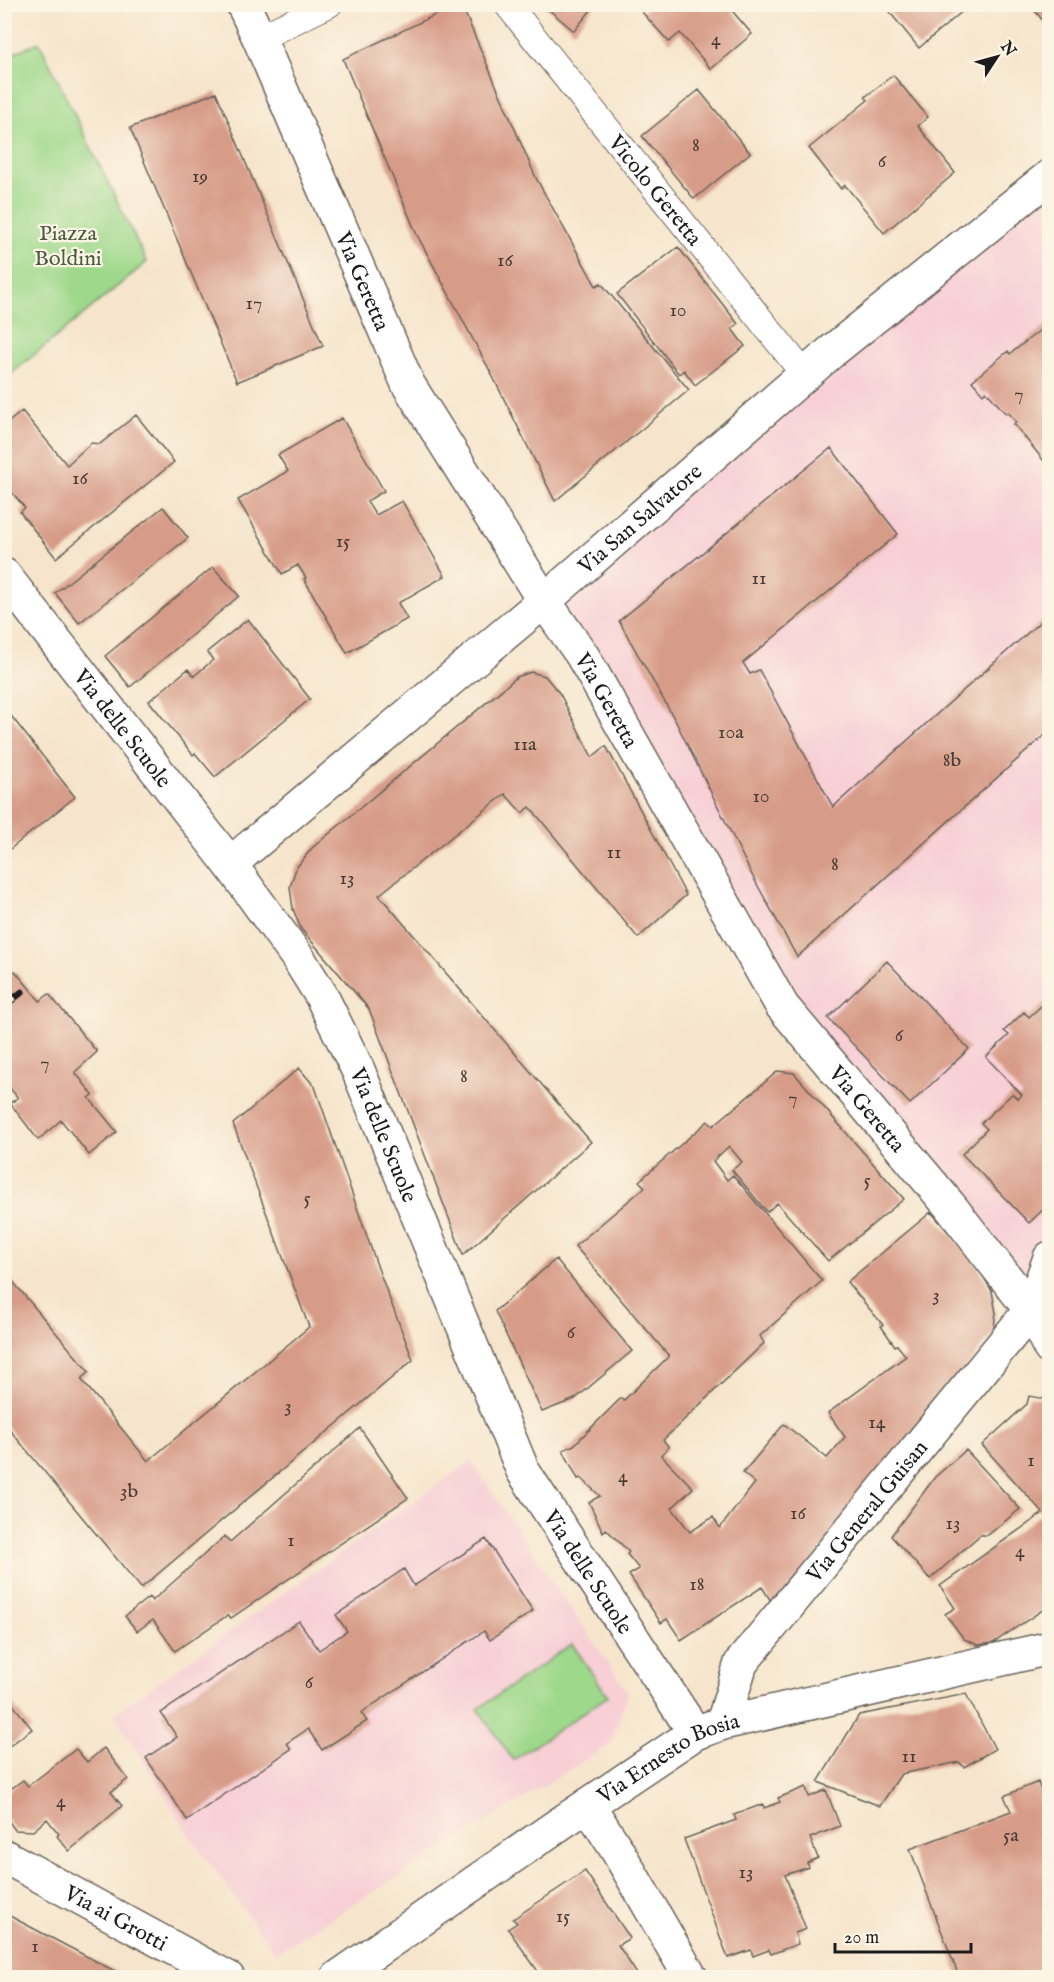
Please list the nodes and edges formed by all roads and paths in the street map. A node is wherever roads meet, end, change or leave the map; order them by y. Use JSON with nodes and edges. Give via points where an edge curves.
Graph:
{"nodes":[{"id":1,"x":243,"y":4,"type":"edge"},
{"id":2,"x":329,"y":4,"type":"edge"},
{"id":3,"x":507,"y":4,"type":"edge"},
{"id":4,"x":259,"y":38,"type":"junction"},
{"id":5,"x":1050,"y":176,"type":"edge"},
{"id":6,"x":805,"y":375,"type":"junction"},
{"id":7,"x":4,"y":575,"type":"edge"},
{"id":8,"x":544,"y":601,"type":"junction"},
{"id":9,"x":230,"y":864,"type":"junction"},
{"id":10,"x":1050,"y":1258,"type":"edge"},
{"id":11,"x":1031,"y":1310,"type":"junction"},
{"id":12,"x":1050,"y":1348,"type":"edge"},
{"id":13,"x":1050,"y":1648,"type":"edge"},
{"id":14,"x":709,"y":1728,"type":"junction"},
{"id":15,"x":588,"y":1805,"type":"junction"},
{"id":16,"x":4,"y":1856,"type":"edge"},
{"id":17,"x":228,"y":1977,"type":"edge"},
{"id":18,"x":338,"y":1977,"type":"edge"},
{"id":19,"x":691,"y":1977,"type":"edge"}],
"edges":[{"from":1,"to":4,"type":"street","name":"Via Geretta"},
{"from":2,"to":4,"type":"lane"},
{"from":3,"to":6,"type":"lane","name":"Vicolo Geretta"},
{"from":4,"to":8,"type":"street","name":"Via Geretta","via":[[408,384]]},
{"from":5,"to":6,"type":"street","name":"Via San Salvatore"},
{"from":6,"to":8,"type":"street","name":"Via San Salvatore"},
{"from":7,"to":9,"type":"street","name":"Via delle Scuole"},
{"from":8,"to":9,"type":"street","name":"Via San Salvatore"},
{"from":8,"to":11,"type":"street","name":"Via Geretta","via":[[582,655],[782,1006],[950,1206]]},
{"from":9,"to":14,"type":"street","name":"Via delle Scuole","via":[[321,995],[358,1070],[523,1471]]},
{"from":10,"to":11,"type":"street","name":"Via General Guisan"},
{"from":11,"to":12,"type":"street","name":"Via Geretta"},
{"from":11,"to":14,"type":"street","name":"Via General Guisan","via":[[741,1663]]},
{"from":13,"to":14,"type":"street","name":"Via Ernesto Bosia"},
{"from":14,"to":15,"type":"street","name":"Via Ernesto Bosia"},
{"from":15,"to":18,"type":"street","name":"Via Ernesto Bosia"},
{"from":15,"to":19,"type":"street"},
{"from":16,"to":17,"type":"street","name":"Via ai Grotti"}]}
